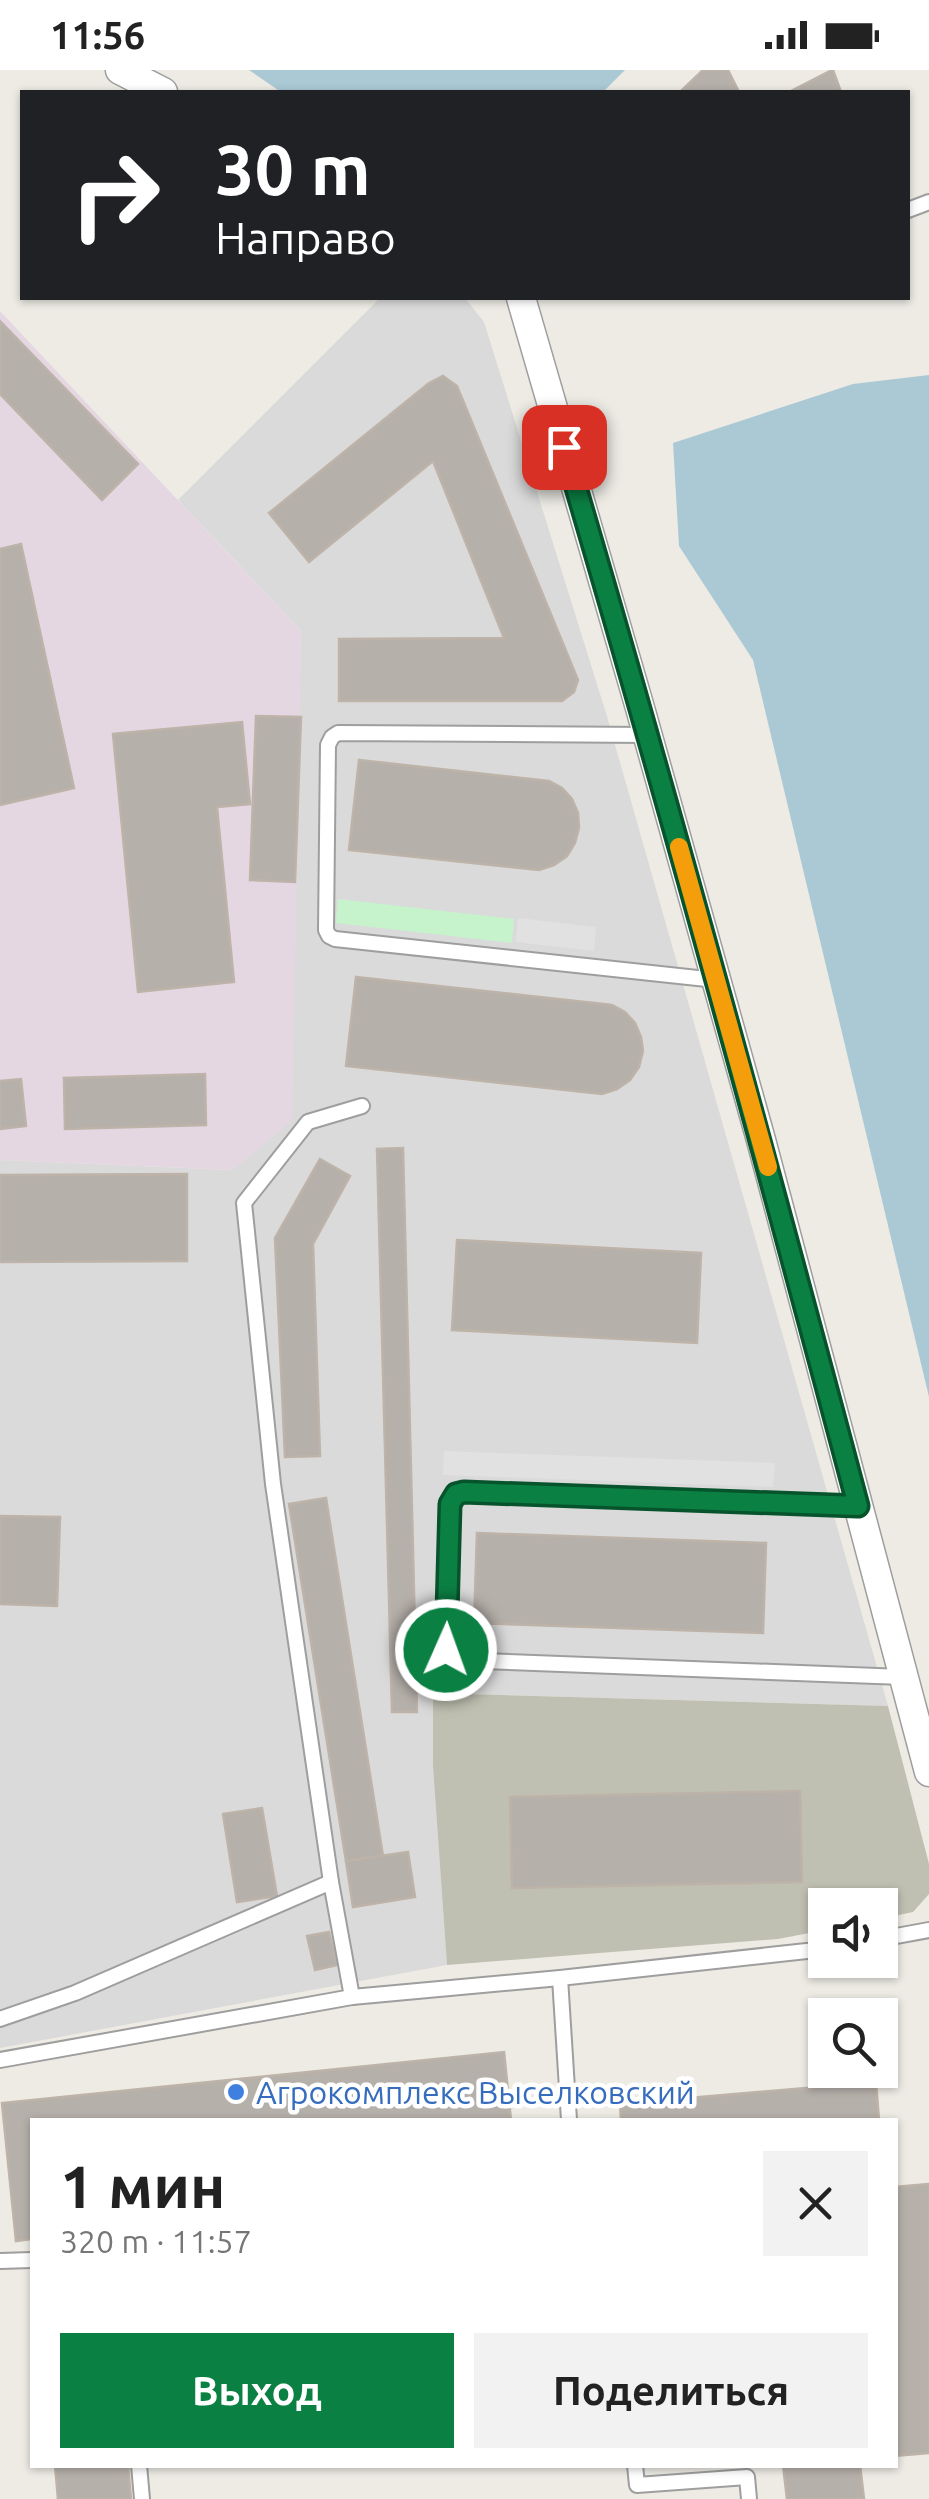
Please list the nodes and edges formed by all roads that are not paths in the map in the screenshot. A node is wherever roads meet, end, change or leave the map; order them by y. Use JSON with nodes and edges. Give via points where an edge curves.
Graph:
{"nodes":[{"id":1,"x":120,"y":70,"type":"edge"},
{"id":2,"x":159,"y":90,"type":"edge"},
{"id":3,"x":522,"y":300,"type":"edge"},
{"id":4,"x":648,"y":735,"type":"junction"},
{"id":5,"x":716,"y":980,"type":"junction"},
{"id":6,"x":362,"y":1106,"type":"dead end"},
{"id":7,"x":858,"y":1506,"type":"junction"},
{"id":8,"x":903,"y":1676,"type":"junction"},
{"id":9,"x":929,"y":1772,"type":"edge"},
{"id":10,"x":331,"y":1882,"type":"junction"},
{"id":11,"x":929,"y":1930,"type":"edge"},
{"id":12,"x":898,"y":1936,"type":"edge"},
{"id":13,"x":808,"y":1950,"type":"edge"},
{"id":14,"x":560,"y":1978,"type":"junction"},
{"id":15,"x":352,"y":1997,"type":"junction"},
{"id":16,"x":0,"y":2019,"type":"edge"},
{"id":17,"x":0,"y":2060,"type":"edge"},
{"id":18,"x":569,"y":2118,"type":"edge"},
{"id":19,"x":30,"y":2260,"type":"edge"},
{"id":20,"x":0,"y":2261,"type":"edge"},
{"id":21,"x":139,"y":2468,"type":"edge"},
{"id":22,"x":635,"y":2468,"type":"edge"},
{"id":23,"x":142,"y":2499,"type":"edge"},
{"id":24,"x":748,"y":2499,"type":"edge"}],
"edges":[{"from":1,"to":2,"type":"street"},
{"from":3,"to":4,"type":"street"},
{"from":4,"to":5,"type":"street"},
{"from":4,"to":5,"type":"lane","via":[[332,736],[326,930],[335,939]]},
{"from":5,"to":7,"type":"street"},
{"from":6,"to":10,"type":"lane","via":[[308,1122],[244,1203],[273,1484]]},
{"from":7,"to":8,"type":"street"},
{"from":7,"to":8,"type":"lane","via":[[456,1494],[450,1504],[448,1658]]},
{"from":8,"to":9,"type":"street"},
{"from":10,"to":15,"type":"lane"},
{"from":10,"to":16,"type":"lane","via":[[75,1994]]},
{"from":11,"to":12,"type":"lane"},
{"from":13,"to":14,"type":"lane"},
{"from":14,"to":15,"type":"lane"},
{"from":14,"to":18,"type":"lane"},
{"from":15,"to":17,"type":"lane"},
{"from":19,"to":20,"type":"lane"},
{"from":21,"to":23,"type":"lane"},
{"from":22,"to":24,"type":"lane","via":[[637,2485],[747,2478]]}]}
